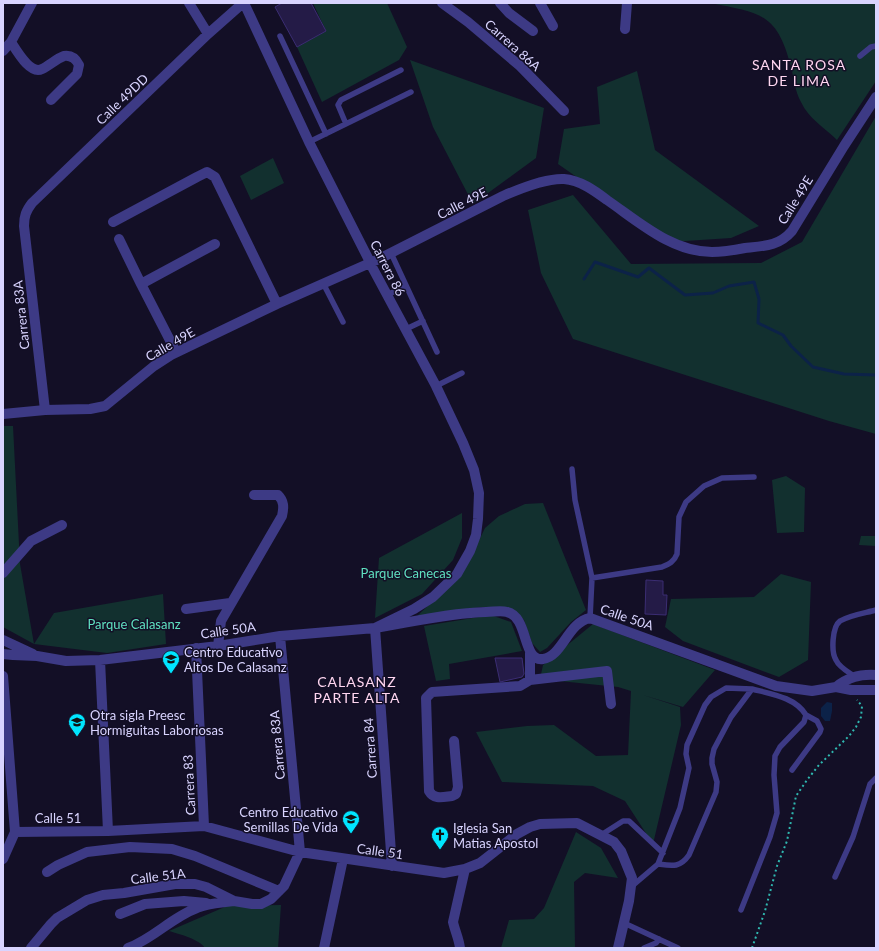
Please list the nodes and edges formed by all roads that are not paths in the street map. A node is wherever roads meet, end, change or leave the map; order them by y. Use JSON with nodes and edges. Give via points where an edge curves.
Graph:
{"nodes":[{"id":1,"x":32,"y":3,"type":"edge"},
{"id":2,"x":189,"y":3,"type":"edge"},
{"id":3,"x":243,"y":3,"type":"edge"},
{"id":4,"x":442,"y":3,"type":"edge"},
{"id":5,"x":500,"y":3,"type":"edge"},
{"id":6,"x":540,"y":3,"type":"edge"},
{"id":7,"x":627,"y":3,"type":"edge"},
{"id":8,"x":553,"y":26,"type":"dead end"},
{"id":9,"x":625,"y":29,"type":"dead end"},
{"id":10,"x":533,"y":32,"type":"dead end"},
{"id":11,"x":208,"y":34,"type":"junction"},
{"id":12,"x":280,"y":36,"type":"dead end"},
{"id":13,"x":11,"y":42,"type":"junction"},
{"id":14,"x":876,"y":46,"type":"edge"},
{"id":15,"x":3,"y":51,"type":"edge"},
{"id":16,"x":860,"y":56,"type":"dead end"},
{"id":17,"x":401,"y":70,"type":"dead end"},
{"id":18,"x":411,"y":92,"type":"dead end"},
{"id":19,"x":876,"y":97,"type":"edge"},
{"id":20,"x":51,"y":100,"type":"dead end"},
{"id":21,"x":564,"y":111,"type":"dead end"},
{"id":22,"x":346,"y":124,"type":"junction"},
{"id":23,"x":326,"y":134,"type":"junction"},
{"id":24,"x":309,"y":142,"type":"junction"},
{"id":25,"x":24,"y":217,"type":"joint"},
{"id":26,"x":113,"y":222,"type":"dead end"},
{"id":27,"x":119,"y":239,"type":"dead end"},
{"id":28,"x":215,"y":244,"type":"dead end"},
{"id":29,"x":391,"y":253,"type":"junction"},
{"id":30,"x":370,"y":262,"type":"junction"},
{"id":31,"x":323,"y":283,"type":"junction"},
{"id":32,"x":141,"y":284,"type":"junction"},
{"id":33,"x":406,"y":286,"type":"junction"},
{"id":34,"x":387,"y":295,"type":"junction"},
{"id":35,"x":277,"y":304,"type":"junction"},
{"id":36,"x":423,"y":321,"type":"junction"},
{"id":37,"x":343,"y":322,"type":"dead end"},
{"id":38,"x":406,"y":330,"type":"junction"},
{"id":39,"x":176,"y":352,"type":"junction"},
{"id":40,"x":437,"y":352,"type":"dead end"},
{"id":41,"x":462,"y":373,"type":"dead end"},
{"id":42,"x":436,"y":386,"type":"junction"},
{"id":43,"x":45,"y":410,"type":"junction"},
{"id":44,"x":3,"y":414,"type":"edge"},
{"id":45,"x":572,"y":469,"type":"dead end"},
{"id":46,"x":754,"y":477,"type":"dead end"},
{"id":47,"x":254,"y":495,"type":"dead end"},
{"id":48,"x":62,"y":525,"type":"dead end"},
{"id":49,"x":470,"y":551,"type":"joint"},
{"id":50,"x":3,"y":573,"type":"edge"},
{"id":51,"x":592,"y":578,"type":"junction"},
{"id":52,"x":230,"y":603,"type":"junction"},
{"id":53,"x":186,"y":609,"type":"dead end"},
{"id":54,"x":876,"y":610,"type":"edge"},
{"id":55,"x":590,"y":618,"type":"junction"},
{"id":56,"x":374,"y":628,"type":"junction"},
{"id":57,"x":280,"y":636,"type":"junction"},
{"id":58,"x":3,"y":640,"type":"edge"},
{"id":59,"x":218,"y":646,"type":"junction"},
{"id":60,"x":196,"y":648,"type":"junction"},
{"id":61,"x":530,"y":653,"type":"junction"},
{"id":62,"x":3,"y":654,"type":"edge"},
{"id":63,"x":37,"y":656,"type":"junction"},
{"id":64,"x":100,"y":660,"type":"junction"},
{"id":65,"x":876,"y":675,"type":"edge"},
{"id":66,"x":3,"y":676,"type":"edge"},
{"id":67,"x":854,"y":676,"type":"junction"},
{"id":68,"x":530,"y":680,"type":"junction"},
{"id":69,"x":836,"y":687,"type":"junction"},
{"id":70,"x":752,"y":689,"type":"junction"},
{"id":71,"x":876,"y":690,"type":"edge"},
{"id":72,"x":611,"y":704,"type":"dead end"},
{"id":73,"x":806,"y":715,"type":"junction"},
{"id":74,"x":454,"y":741,"type":"dead end"},
{"id":75,"x":792,"y":770,"type":"dead end"},
{"id":76,"x":876,"y":778,"type":"edge"},
{"id":77,"x":7,"y":788,"type":"edge"},
{"id":78,"x":204,"y":826,"type":"junction"},
{"id":79,"x":108,"y":831,"type":"junction"},
{"id":80,"x":15,"y":832,"type":"junction"},
{"id":81,"x":602,"y":835,"type":"junction"},
{"id":82,"x":300,"y":852,"type":"junction"},
{"id":83,"x":662,"y":853,"type":"junction"},
{"id":84,"x":3,"y":859,"type":"edge"},
{"id":85,"x":343,"y":859,"type":"junction"},
{"id":86,"x":658,"y":864,"type":"junction"},
{"id":87,"x":392,"y":866,"type":"junction"},
{"id":88,"x":465,"y":870,"type":"junction"},
{"id":89,"x":47,"y":872,"type":"dead end"},
{"id":90,"x":835,"y":877,"type":"dead end"},
{"id":91,"x":631,"y":887,"type":"junction"},
{"id":92,"x":279,"y":891,"type":"junction"},
{"id":93,"x":234,"y":901,"type":"junction"},
{"id":94,"x":212,"y":904,"type":"junction"},
{"id":95,"x":741,"y":910,"type":"dead end"},
{"id":96,"x":120,"y":914,"type":"dead end"},
{"id":97,"x":624,"y":923,"type":"junction"},
{"id":98,"x":659,"y":939,"type":"junction"},
{"id":99,"x":31,"y":948,"type":"edge"},
{"id":100,"x":131,"y":948,"type":"edge"},
{"id":101,"x":324,"y":948,"type":"edge"},
{"id":102,"x":460,"y":948,"type":"edge"},
{"id":103,"x":618,"y":948,"type":"edge"},
{"id":104,"x":644,"y":948,"type":"edge"},
{"id":105,"x":678,"y":948,"type":"edge"}],
"edges":[{"from":1,"to":13,"type":"street"},
{"from":2,"to":11,"type":"street"},
{"from":3,"to":11,"type":"street","name":"Calle 49DD"},
{"from":3,"to":24,"type":"street","name":"Carrera 86"},
{"from":4,"to":21,"type":"street","name":"Carrera 86A","via":[[520,66]]},
{"from":5,"to":10,"type":"street","via":[[509,14]]},
{"from":6,"to":8,"type":"street"},
{"from":7,"to":9,"type":"street"},
{"from":11,"to":25,"type":"street","name":"Calle 49DD","via":[[32,203]]},
{"from":12,"to":23,"type":"lane"},
{"from":13,"to":15,"type":"street"},
{"from":13,"to":20,"type":"street","via":[[27,64],[34,69],[42,69],[68,55],[76,60],[79,65],[77,74]]},
{"from":14,"to":16,"type":"lane"},
{"from":17,"to":22,"type":"lane","via":[[341,100],[338,105]]},
{"from":18,"to":22,"type":"lane"},
{"from":19,"to":29,"type":"street","name":"Calle 49E","via":[[792,231],[781,242],[713,252],[690,250],[663,238],[581,184],[554,179],[503,196]]},
{"from":22,"to":23,"type":"lane"},
{"from":23,"to":24,"type":"lane"},
{"from":24,"to":30,"type":"street","name":"Carrera 86"},
{"from":25,"to":43,"type":"street","name":"Carrera 83A"},
{"from":26,"to":35,"type":"street","via":[[207,172],[214,176]]},
{"from":27,"to":32,"type":"street"},
{"from":28,"to":32,"type":"street"},
{"from":29,"to":30,"type":"street","name":"Calle 49E"},
{"from":29,"to":33,"type":"lane"},
{"from":30,"to":31,"type":"street","name":"Calle 49E"},
{"from":30,"to":34,"type":"street","name":"Carrera 86"},
{"from":31,"to":35,"type":"street","name":"Calle 49E"},
{"from":31,"to":37,"type":"lane"},
{"from":32,"to":39,"type":"street"},
{"from":33,"to":34,"type":"lane"},
{"from":33,"to":36,"type":"lane"},
{"from":34,"to":38,"type":"street","name":"Carrera 86"},
{"from":35,"to":39,"type":"street","name":"Calle 49E"},
{"from":36,"to":38,"type":"lane"},
{"from":36,"to":40,"type":"lane"},
{"from":38,"to":42,"type":"street","name":"Carrera 86"},
{"from":39,"to":43,"type":"street","name":"Calle 49E","via":[[154,366],[105,406]]},
{"from":41,"to":42,"type":"lane"},
{"from":42,"to":49,"type":"street","name":"Carrera 86","via":[[466,450],[479,493],[476,535]]},
{"from":43,"to":44,"type":"street","name":"Calle 49E"},
{"from":45,"to":51,"type":"lane","via":[[575,500]]},
{"from":46,"to":51,"type":"lane","via":[[722,478],[704,486],[686,502],[679,518],[677,554],[670,564]]},
{"from":47,"to":52,"type":"street","via":[[278,495],[284,507],[282,516]]},
{"from":48,"to":50,"type":"street","via":[[31,541]]},
{"from":49,"to":56,"type":"street","name":"Calle 50A","via":[[457,574],[433,597],[414,610]]},
{"from":51,"to":55,"type":"lane"},
{"from":52,"to":53,"type":"street"},
{"from":52,"to":59,"type":"street","via":[[221,621]]},
{"from":54,"to":67,"type":"lane","via":[[860,614],[835,626],[833,652],[836,660]]},
{"from":55,"to":61,"type":"street","name":"Calle 50A","via":[[577,624],[549,656],[543,659]]},
{"from":55,"to":69,"type":"street","name":"Calle 50A","via":[[776,686],[812,691]]},
{"from":56,"to":57,"type":"street","name":"Calle 50A"},
{"from":56,"to":61,"type":"street","name":"Calle 50A","via":[[463,613],[506,612],[515,615],[520,623]]},
{"from":56,"to":87,"type":"street","name":"Carrera 84"},
{"from":57,"to":59,"type":"street","name":"Calle 50A"},
{"from":57,"to":82,"type":"street","name":"Carrera 83A"},
{"from":58,"to":63,"type":"street","name":"Calle 50A"},
{"from":59,"to":60,"type":"street","name":"Calle 50A"},
{"from":60,"to":64,"type":"street","name":"Calle 50A"},
{"from":60,"to":78,"type":"street","name":"Carrera 83"},
{"from":61,"to":68,"type":"street"},
{"from":62,"to":63,"type":"street","name":"Calle 50A"},
{"from":63,"to":64,"type":"street","name":"Calle 50A","via":[[66,661]]},
{"from":64,"to":79,"type":"street"},
{"from":65,"to":67,"type":"street","name":"Calle 50A"},
{"from":66,"to":77,"type":"street"},
{"from":67,"to":69,"type":"street","name":"Calle 50A"},
{"from":68,"to":72,"type":"street","via":[[607,671]]},
{"from":68,"to":74,"type":"street","via":[[520,686],[428,694],[425,702],[429,790],[435,797],[452,796],[457,791]]},
{"from":69,"to":71,"type":"street","name":"Calle 50A"},
{"from":70,"to":73,"type":"lane","via":[[790,700],[802,708]]},
{"from":70,"to":83,"type":"lane","via":[[726,688],[711,697],[705,705],[687,745],[689,768],[680,808]]},
{"from":70,"to":86,"type":"lane","via":[[731,717],[714,749],[712,764],[717,782],[716,792],[689,855],[678,865]]},
{"from":73,"to":75,"type":"lane","via":[[817,721],[821,729]]},
{"from":73,"to":95,"type":"lane","via":[[804,722],[780,747],[775,756],[777,813]]},
{"from":76,"to":90,"type":"lane","via":[[870,784],[853,837]]},
{"from":77,"to":80,"type":"street"},
{"from":78,"to":79,"type":"street","name":"Calle 51"},
{"from":78,"to":82,"type":"street","name":"Calle 51"},
{"from":79,"to":80,"type":"street","name":"Calle 51"},
{"from":80,"to":84,"type":"street"},
{"from":81,"to":83,"type":"lane","via":[[623,821],[628,821]]},
{"from":81,"to":88,"type":"street","name":"Calle 51","via":[[577,823],[540,824],[517,834],[480,863]]},
{"from":81,"to":91,"type":"street","name":"Calle 51","via":[[614,842],[621,851],[632,878]]},
{"from":82,"to":85,"type":"street","name":"Calle 51"},
{"from":82,"to":92,"type":"street","name":"Calle 51A","via":[[284,886]]},
{"from":83,"to":86,"type":"lane"},
{"from":85,"to":87,"type":"street","name":"Calle 51"},
{"from":85,"to":101,"type":"street"},
{"from":86,"to":91,"type":"lane"},
{"from":87,"to":88,"type":"street","name":"Calle 51","via":[[444,873]]},
{"from":88,"to":102,"type":"street","via":[[453,922]]},
{"from":89,"to":92,"type":"street","via":[[87,852],[130,847],[172,849]]},
{"from":91,"to":97,"type":"street","name":"Calle 51"},
{"from":92,"to":93,"type":"street","name":"Calle 51A","via":[[261,904]]},
{"from":93,"to":94,"type":"street"},
{"from":93,"to":99,"type":"street","name":"Calle 51A","via":[[206,887],[186,884],[103,896],[87,900],[57,918]]},
{"from":94,"to":96,"type":"street","via":[[184,901],[145,904]]},
{"from":94,"to":100,"type":"street","via":[[184,914]]},
{"from":97,"to":98,"type":"lane"},
{"from":97,"to":103,"type":"street","name":"Calle 51"},
{"from":98,"to":104,"type":"lane"},
{"from":98,"to":105,"type":"lane"}]}
